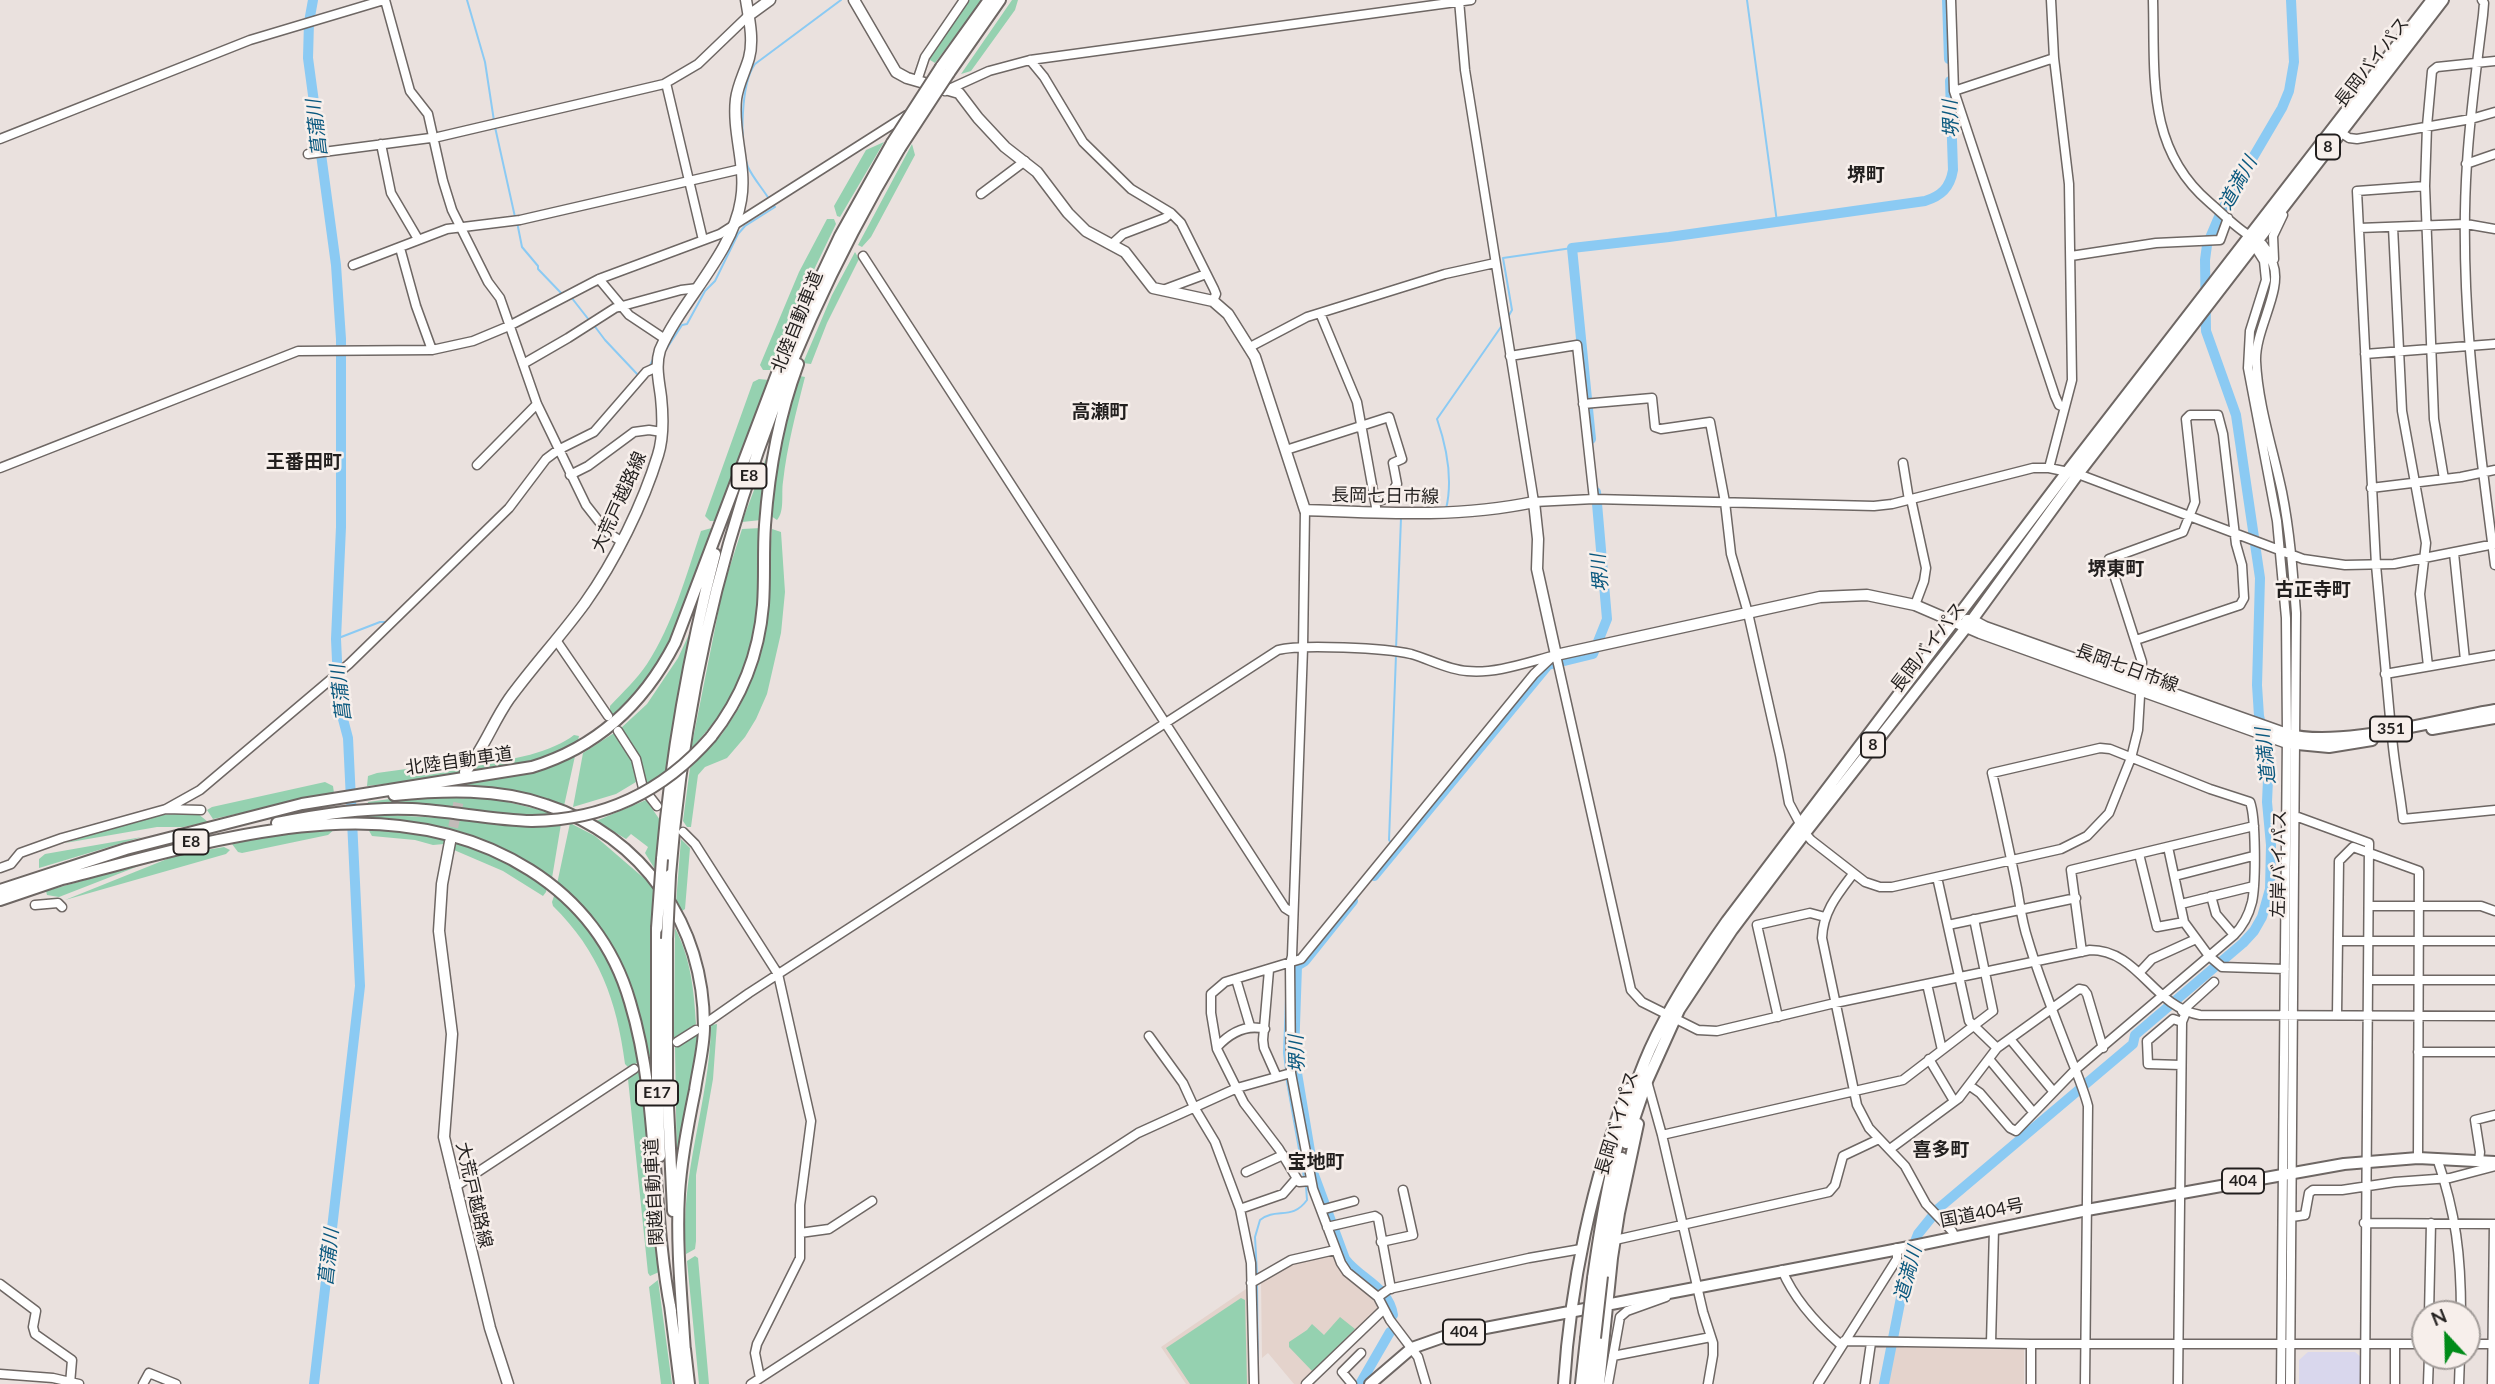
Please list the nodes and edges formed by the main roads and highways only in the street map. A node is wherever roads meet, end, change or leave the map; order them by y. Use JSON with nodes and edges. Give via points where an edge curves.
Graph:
{"nodes":[{"id":1,"x":746,"y":0,"type":"edge"},
{"id":2,"x":770,"y":0,"type":"edge"},
{"id":3,"x":854,"y":0,"type":"edge"},
{"id":4,"x":989,"y":0,"type":"edge"},
{"id":5,"x":1000,"y":0,"type":"edge"},
{"id":6,"x":2432,"y":0,"type":"edge"},
{"id":7,"x":2443,"y":0,"type":"edge"},
{"id":8,"x":748,"y":16,"type":"junction"},
{"id":9,"x":945,"y":70,"type":"junction"},
{"id":10,"x":896,"y":145,"type":"junction"},
{"id":11,"x":867,"y":205,"type":"junction"},
{"id":12,"x":2254,"y":241,"type":"junction"},
{"id":13,"x":748,"y":447,"type":"junction"},
{"id":14,"x":1964,"y":623,"type":"junction"},
{"id":15,"x":2495,"y":710,"type":"edge"},
{"id":16,"x":2495,"y":718,"type":"edge"},
{"id":17,"x":2392,"y":733,"type":"junction"},
{"id":18,"x":2292,"y":740,"type":"joint"},
{"id":19,"x":465,"y":772,"type":"tunnel mouth"},
{"id":20,"x":368,"y":795,"type":"junction"},
{"id":21,"x":333,"y":810,"type":"junction"},
{"id":22,"x":674,"y":830,"type":"junction"},
{"id":23,"x":450,"y":842,"type":"tunnel mouth"},
{"id":24,"x":52,"y":879,"type":"junction"},
{"id":25,"x":22,"y":887,"type":"junction"},
{"id":26,"x":0,"y":890,"type":"edge"},
{"id":27,"x":0,"y":900,"type":"edge"},
{"id":28,"x":1671,"y":1017,"type":"junction"},
{"id":29,"x":1650,"y":1050,"type":"junction"},
{"id":30,"x":1647,"y":1081,"type":"junction"},
{"id":31,"x":2495,"y":1164,"type":"edge"},
{"id":32,"x":671,"y":1254,"type":"junction"},
{"id":33,"x":1598,"y":1277,"type":"junction"},
{"id":34,"x":673,"y":1280,"type":"junction"},
{"id":35,"x":1671,"y":1292,"type":"junction"},
{"id":36,"x":1608,"y":1304,"type":"junction"},
{"id":37,"x":1572,"y":1311,"type":"junction"},
{"id":38,"x":1607,"y":1325,"type":"junction"},
{"id":39,"x":1590,"y":1338,"type":"junction"},
{"id":40,"x":508,"y":1384,"type":"edge"},
{"id":41,"x":680,"y":1384,"type":"edge"},
{"id":42,"x":689,"y":1384,"type":"edge"},
{"id":43,"x":1370,"y":1384,"type":"edge"},
{"id":44,"x":1564,"y":1384,"type":"edge"},
{"id":45,"x":1581,"y":1384,"type":"edge"},
{"id":46,"x":1589,"y":1384,"type":"edge"},
{"id":47,"x":1599,"y":1384,"type":"edge"}],
"edges":[{"from":1,"to":8,"type":"main road","name":"大荒戸越路線"},
{"from":2,"to":8,"type":"main road"},
{"from":3,"to":14,"type":"main road","name":"長岡七日市線","via":[[901,76],[959,93],[994,135],[1037,172],[1068,214],[1086,231],[1130,257],[1146,282],[1160,290],[1213,301],[1227,314],[1255,357],[1305,510],[1376,507],[1457,513],[1534,502],[1537,569],[1556,655],[1837,595],[1883,597]]},
{"from":4,"to":9,"type":"highway","name":"北陸自動車道","number":"E8"},
{"from":5,"to":9,"type":"highway","name":"北陸自動車道","number":"E8"},
{"from":6,"to":12,"type":"highway","name":"長岡バイパス","number":"8"},
{"from":7,"to":12,"type":"highway","name":"長岡バイパス","number":"8"},
{"from":8,"to":19,"type":"main road","name":"大荒戸越路線","via":[[751,52],[736,108],[741,201],[718,257],[659,354],[662,432],[655,463],[621,541],[591,594],[510,698]]},
{"from":9,"to":10,"type":"highway","name":"北陸自動車道","number":"E8","bridge":true},
{"from":10,"to":11,"type":"highway","name":"北陸自動車道","number":"E8"},
{"from":10,"to":13,"type":"highway","name":"北陸自動車道","number":"E8","via":[[846,224],[815,286]]},
{"from":11,"to":21,"type":"highway","name":"北陸自動車道","number":"E8","bridge":true,"via":[[790,385],[769,479],[763,605],[755,650],[740,692],[711,737],[678,771],[631,800],[587,815],[532,821],[431,810]]},
{"from":11,"to":22,"type":"highway","name":"北陸自動車道","number":"E8","via":[[773,405],[739,504],[706,628]]},
{"from":12,"to":14,"type":"highway","name":"長岡バイパス","number":"8","via":[[2073,473]]},
{"from":13,"to":20,"type":"highway","name":"北陸自動車道","number":"E8","via":[[675,643],[653,681],[625,713],[579,748],[532,768]]},
{"from":13,"to":22,"type":"highway","name":"北陸自動車道","number":"E8","via":[[697,626],[670,785]]},
{"from":14,"to":18,"type":"main road","name":"長岡七日市線"},
{"from":14,"to":28,"type":"highway","name":"長岡バイパス","number":"8","via":[[1709,947]]},
{"from":15,"to":17,"type":"highway","number":"351"},
{"from":16,"to":17,"type":"highway","number":"351"},
{"from":17,"to":18,"type":"highway","number":"351","via":[[2329,747]]},
{"from":20,"to":21,"type":"highway"},
{"from":20,"to":32,"type":"highway","via":[[455,792],[545,804],[604,834],[664,891],[690,940],[703,1008],[702,1047]]},
{"from":21,"to":24,"type":"highway","via":[[286,829]]},
{"from":21,"to":24,"type":"highway","number":"E8","via":[[229,823],[126,849]]},
{"from":21,"to":32,"type":"highway","via":[[368,823],[442,833],[507,857],[558,889],[597,932],[624,983],[637,1030]]},
{"from":22,"to":32,"type":"highway","name":"関越自動車道","number":"E17","bridge":true,"via":[[667,939]]},
{"from":22,"to":32,"type":"highway","name":"関越自動車道","number":"E17","bridge":true,"via":[[662,859],[657,928],[657,1082]]},
{"from":23,"to":40,"type":"main road","name":"大荒戸越路線","via":[[439,931],[452,1034],[444,1137]]},
{"from":24,"to":25,"type":"highway","number":"E8"},
{"from":25,"to":26,"type":"highway","number":"E8"},
{"from":25,"to":27,"type":"highway","number":"E8"},
{"from":28,"to":29,"type":"highway","name":"長岡バイパス","number":"8"},
{"from":28,"to":30,"type":"highway","name":"長岡バイパス","number":"8"},
{"from":29,"to":33,"type":"highway","name":"長岡バイパス","number":"8","via":[[1604,1203]]},
{"from":29,"to":37,"type":"highway","via":[[1619,1112],[1581,1249]]},
{"from":30,"to":33,"type":"highway","name":"長岡バイパス","number":"8","via":[[1621,1162]]},
{"from":30,"to":36,"type":"highway","via":[[1615,1240]]},
{"from":31,"to":35,"type":"highway","name":"国道404号","number":"404","via":[[2437,1158],[2367,1161],[2180,1192]]},
{"from":32,"to":34,"type":"highway","name":"関越自動車道","number":"E17"},
{"from":33,"to":39,"type":"highway","name":"長岡バイパス","number":"8","bridge":true},
{"from":34,"to":41,"type":"highway","name":"関越自動車道","number":"E17","via":[[671,1311]]},
{"from":34,"to":42,"type":"highway","name":"関越自動車道","number":"E17"},
{"from":35,"to":36,"type":"highway","name":"国道404号","number":"404"},
{"from":35,"to":38,"type":"highway","via":[[1617,1308]]},
{"from":36,"to":37,"type":"highway","name":"国道404号","number":"404"},
{"from":36,"to":38,"type":"highway"},
{"from":37,"to":43,"type":"highway","name":"国道404号","number":"404","via":[[1441,1336],[1412,1348]]},
{"from":37,"to":44,"type":"highway"},
{"from":38,"to":47,"type":"highway"},
{"from":39,"to":45,"type":"highway","name":"長岡バイパス","number":"8"},
{"from":39,"to":46,"type":"highway","name":"長岡バイパス","number":"8"}]}
